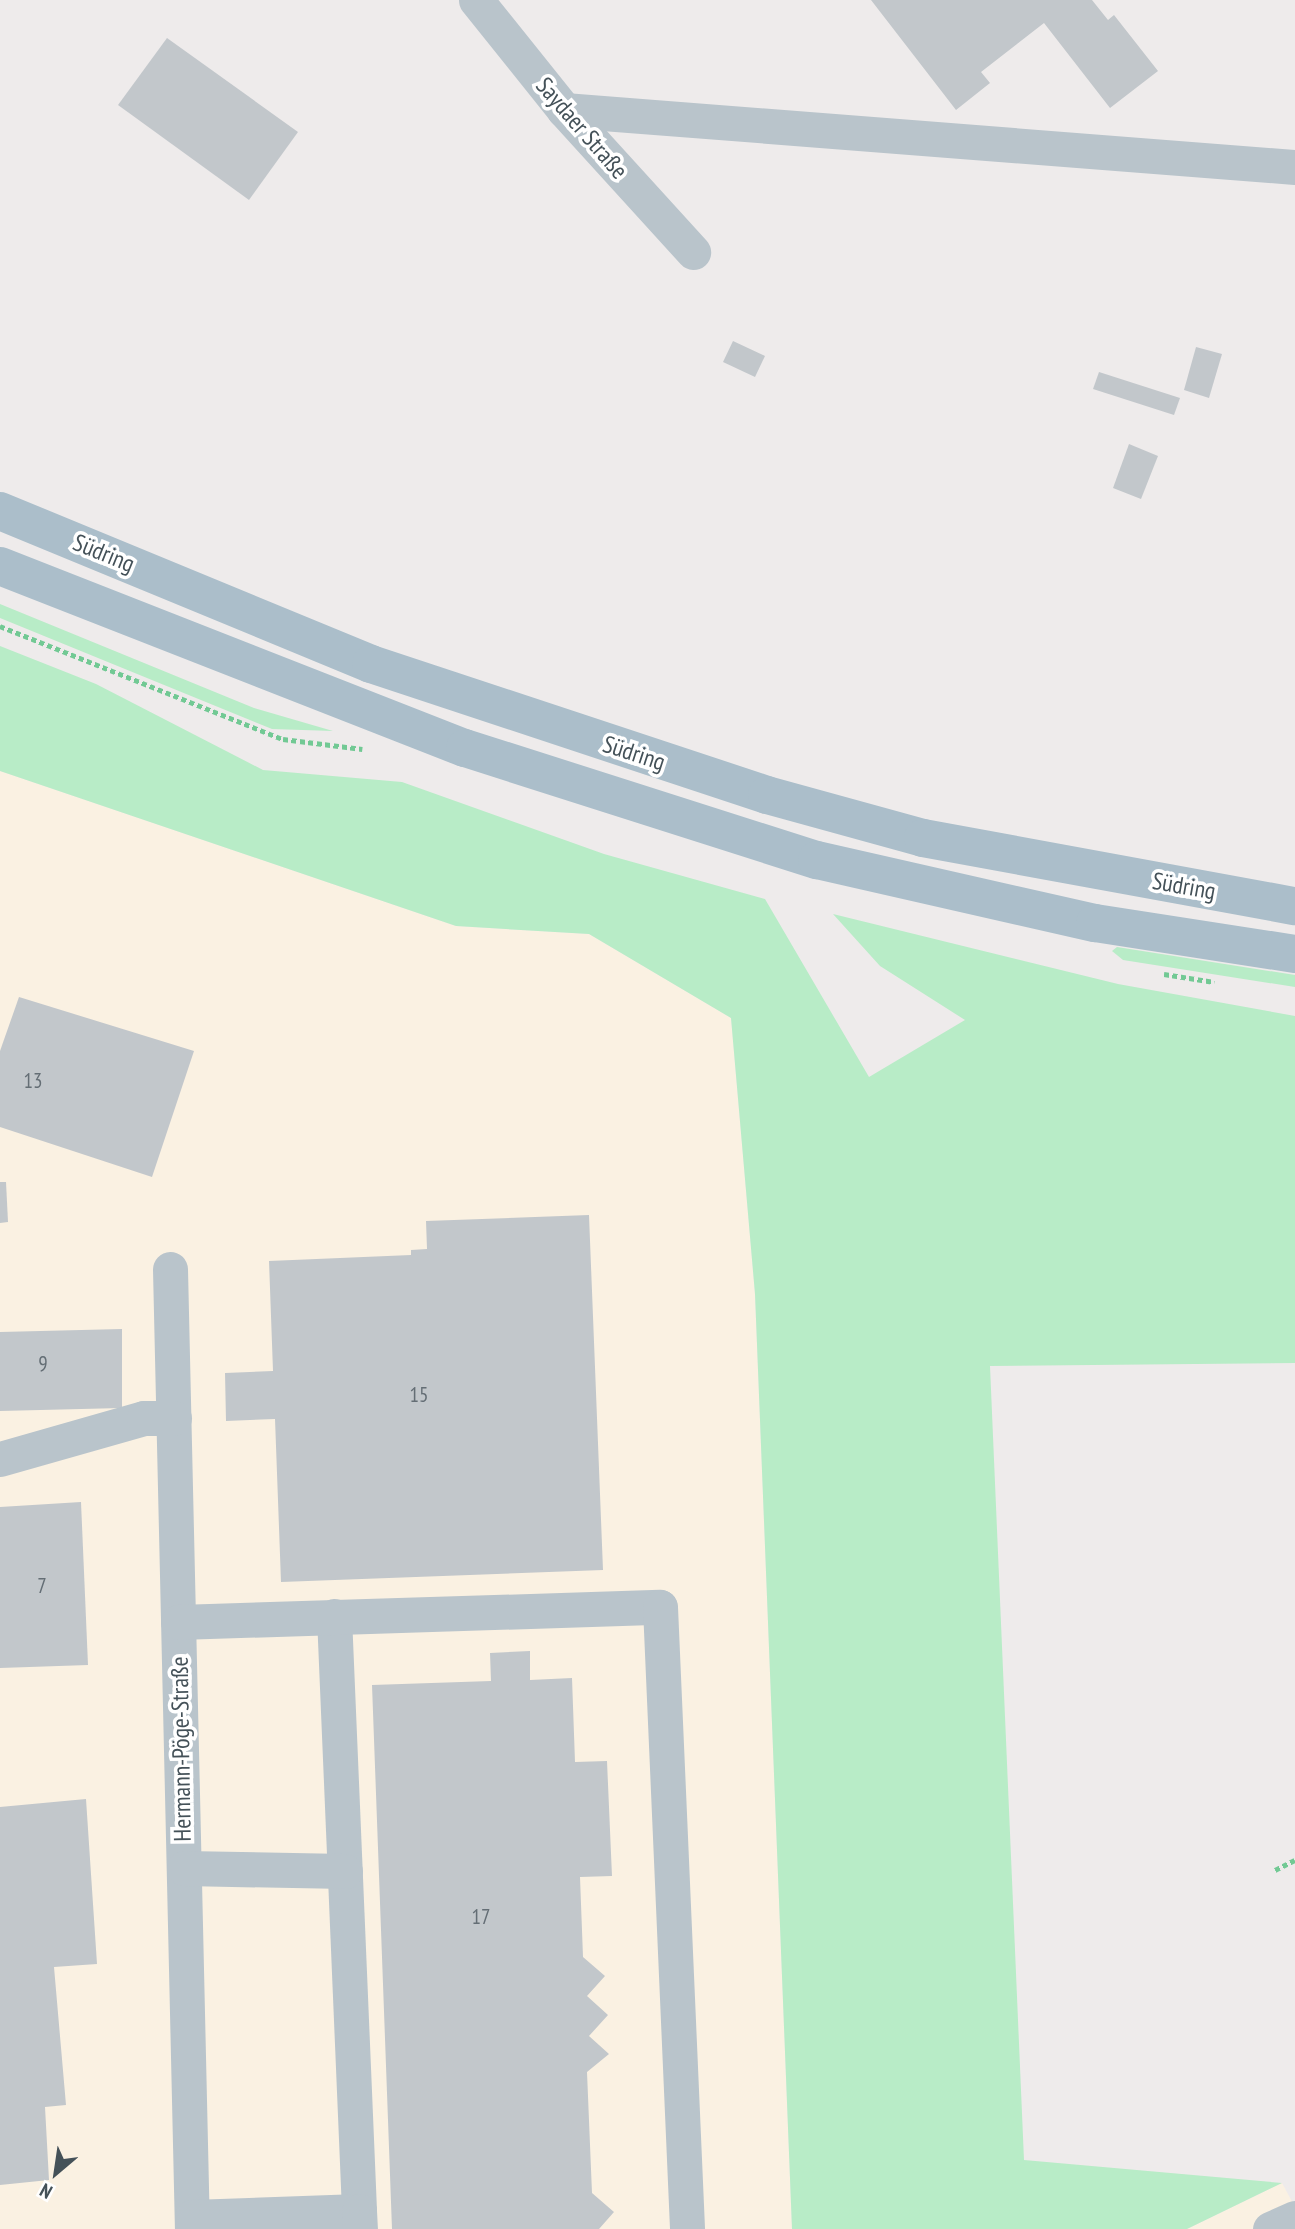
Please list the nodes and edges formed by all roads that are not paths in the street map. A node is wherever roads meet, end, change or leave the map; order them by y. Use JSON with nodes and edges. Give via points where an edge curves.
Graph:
{"nodes":[{"id":1,"x":476,"y":0,"type":"edge"},
{"id":2,"x":564,"y":110,"type":"junction"},
{"id":3,"x":1295,"y":167,"type":"edge"},
{"id":4,"x":693,"y":252,"type":"dead end"},
{"id":5,"x":0,"y":511,"type":"edge"},
{"id":6,"x":0,"y":566,"type":"edge"},
{"id":7,"x":1295,"y":905,"type":"edge"},
{"id":8,"x":1295,"y":954,"type":"edge"},
{"id":9,"x":170,"y":1269,"type":"dead end"},
{"id":10,"x":174,"y":1418,"type":"junction"},
{"id":11,"x":0,"y":1459,"type":"edge"},
{"id":12,"x":334,"y":1616,"type":"junction"},
{"id":13,"x":178,"y":1622,"type":"junction"},
{"id":14,"x":184,"y":1868,"type":"junction"},
{"id":15,"x":345,"y":1871,"type":"junction"},
{"id":16,"x":1295,"y":2218,"type":"edge"},
{"id":17,"x":359,"y":2220,"type":"edge"},
{"id":18,"x":192,"y":2223,"type":"edge"},
{"id":19,"x":687,"y":2229,"type":"edge"},
{"id":20,"x":1270,"y":2229,"type":"edge"}],
"edges":[{"from":1,"to":2,"type":"street","name":"Saydaer Straße"},
{"from":2,"to":3,"type":"street"},
{"from":2,"to":4,"type":"street","name":"Saydaer Straße"},
{"from":5,"to":7,"type":"main road","name":"Südring","via":[[439,686],[768,795],[923,838]]},
{"from":6,"to":8,"type":"main road","name":"Südring","via":[[465,748],[817,860],[1095,923]]},
{"from":9,"to":10,"type":"street","name":"Hermann-Pöge-Straße"},
{"from":10,"to":11,"type":"street","via":[[144,1418]]},
{"from":10,"to":13,"type":"street","name":"Hermann-Pöge-Straße"},
{"from":12,"to":13,"type":"street"},
{"from":12,"to":15,"type":"street"},
{"from":12,"to":19,"type":"street","via":[[660,1606]]},
{"from":13,"to":14,"type":"street","name":"Hermann-Pöge-Straße"},
{"from":14,"to":15,"type":"street"},
{"from":14,"to":18,"type":"street","name":"Hermann-Pöge-Straße"},
{"from":15,"to":17,"type":"street"},
{"from":16,"to":20,"type":"street"},
{"from":17,"to":18,"type":"street"}]}
